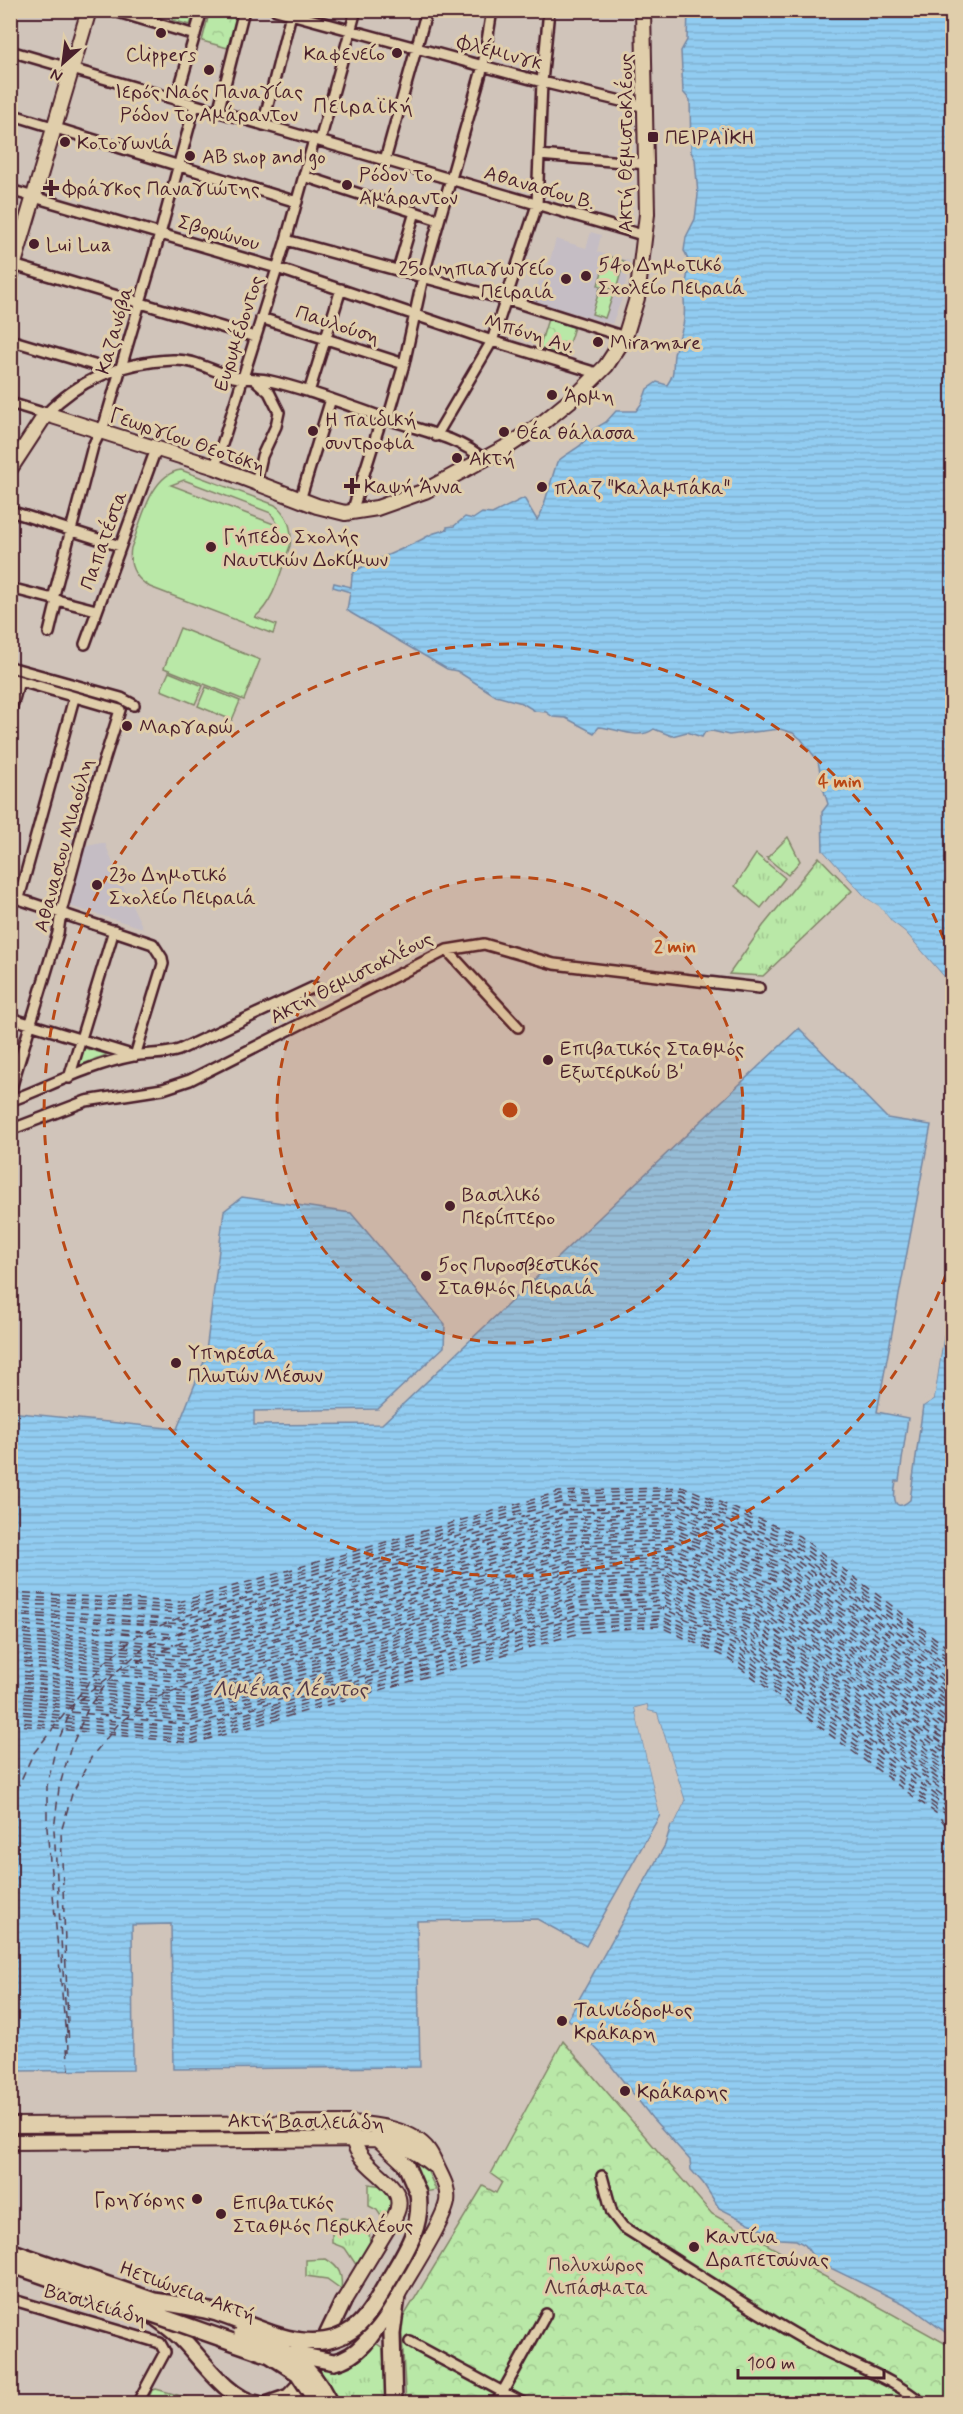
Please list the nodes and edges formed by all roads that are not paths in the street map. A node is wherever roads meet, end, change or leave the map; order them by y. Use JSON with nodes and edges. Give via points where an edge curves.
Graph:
{"nodes":[{"id":1,"x":89,"y":10,"type":"edge"},
{"id":2,"x":111,"y":10,"type":"edge"},
{"id":3,"x":202,"y":10,"type":"edge"},
{"id":4,"x":244,"y":10,"type":"edge"},
{"id":5,"x":276,"y":10,"type":"edge"},
{"id":6,"x":356,"y":10,"type":"edge"},
{"id":7,"x":428,"y":10,"type":"edge"},
{"id":8,"x":492,"y":10,"type":"edge"},
{"id":9,"x":549,"y":10,"type":"edge"},
{"id":10,"x":643,"y":10,"type":"edge"},
{"id":11,"x":291,"y":14,"type":"junction"},
{"id":12,"x":351,"y":30,"type":"junction"},
{"id":13,"x":195,"y":36,"type":"junction"},
{"id":14,"x":416,"y":48,"type":"junction"},
{"id":15,"x":10,"y":51,"type":"edge"},
{"id":16,"x":483,"y":66,"type":"junction"},
{"id":17,"x":72,"y":69,"type":"junction"},
{"id":18,"x":542,"y":82,"type":"junction"},
{"id":19,"x":176,"y":100,"type":"junction"},
{"id":20,"x":195,"y":105,"type":"junction"},
{"id":21,"x":646,"y":107,"type":"junction"},
{"id":22,"x":218,"y":112,"type":"junction"},
{"id":23,"x":10,"y":114,"type":"edge"},
{"id":24,"x":263,"y":125,"type":"junction"},
{"id":25,"x":55,"y":126,"type":"junction"},
{"id":26,"x":317,"y":140,"type":"junction"},
{"id":27,"x":539,"y":155,"type":"junction"},
{"id":28,"x":385,"y":160,"type":"junction"},
{"id":29,"x":180,"y":164,"type":"junction"},
{"id":30,"x":647,"y":164,"type":"junction"},
{"id":31,"x":304,"y":176,"type":"junction"},
{"id":32,"x":452,"y":180,"type":"junction"},
{"id":33,"x":10,"y":190,"type":"edge"},
{"id":34,"x":34,"y":197,"type":"junction"},
{"id":35,"x":297,"y":202,"type":"junction"},
{"id":36,"x":537,"y":205,"type":"junction"},
{"id":37,"x":415,"y":212,"type":"junction"},
{"id":38,"x":439,"y":220,"type":"junction"},
{"id":39,"x":160,"y":234,"type":"junction"},
{"id":40,"x":646,"y":236,"type":"junction"},
{"id":41,"x":286,"y":240,"type":"junction"},
{"id":42,"x":277,"y":268,"type":"junction"},
{"id":43,"x":12,"y":269,"type":"edge"},
{"id":44,"x":398,"y":270,"type":"junction"},
{"id":45,"x":423,"y":277,"type":"junction"},
{"id":46,"x":341,"y":289,"type":"junction"},
{"id":47,"x":507,"y":300,"type":"junction"},
{"id":48,"x":140,"y":303,"type":"junction"},
{"id":49,"x":415,"y":315,"type":"junction"},
{"id":50,"x":261,"y":318,"type":"junction"},
{"id":51,"x":255,"y":337,"type":"junction"},
{"id":52,"x":625,"y":338,"type":"junction"},
{"id":53,"x":326,"y":339,"type":"junction"},
{"id":54,"x":10,"y":340,"type":"edge"},
{"id":55,"x":492,"y":341,"type":"junction"},
{"id":56,"x":404,"y":364,"type":"junction"},
{"id":57,"x":121,"y":368,"type":"junction"},
{"id":58,"x":106,"y":372,"type":"junction"},
{"id":59,"x":600,"y":374,"type":"junction"},
{"id":60,"x":242,"y":378,"type":"junction"},
{"id":61,"x":253,"y":378,"type":"junction"},
{"id":62,"x":309,"y":392,"type":"junction"},
{"id":63,"x":332,"y":399,"type":"junction"},
{"id":64,"x":10,"y":403,"type":"edge"},
{"id":65,"x":46,"y":414,"type":"junction"},
{"id":66,"x":385,"y":418,"type":"junction"},
{"id":67,"x":100,"y":431,"type":"junction"},
{"id":68,"x":436,"y":435,"type":"junction"},
{"id":69,"x":156,"y":449,"type":"junction"},
{"id":70,"x":484,"y":460,"type":"junction"},
{"id":71,"x":215,"y":467,"type":"junction"},
{"id":72,"x":10,"y":469,"type":"edge"},
{"id":73,"x":256,"y":483,"type":"junction"},
{"id":74,"x":300,"y":500,"type":"junction"},
{"id":75,"x":10,"y":511,"type":"edge"},
{"id":76,"x":352,"y":512,"type":"junction"},
{"id":77,"x":70,"y":531,"type":"junction"},
{"id":78,"x":120,"y":546,"type":"junction"},
{"id":79,"x":10,"y":588,"type":"edge"},
{"id":80,"x":55,"y":599,"type":"junction"},
{"id":81,"x":96,"y":610,"type":"junction"},
{"id":82,"x":49,"y":633,"type":"dead end"},
{"id":83,"x":85,"y":644,"type":"dead end"},
{"id":84,"x":10,"y":667,"type":"edge"},
{"id":85,"x":15,"y":680,"type":"edge"},
{"id":86,"x":74,"y":698,"type":"junction"},
{"id":87,"x":120,"y":710,"type":"junction"},
{"id":88,"x":10,"y":714,"type":"edge"},
{"id":89,"x":13,"y":897,"type":"edge"},
{"id":90,"x":61,"y":912,"type":"junction"},
{"id":91,"x":114,"y":930,"type":"junction"},
{"id":92,"x":447,"y":950,"type":"junction"},
{"id":93,"x":314,"y":987,"type":"dead end"},
{"id":94,"x":759,"y":988,"type":"dead end"},
{"id":95,"x":10,"y":1018,"type":"edge"},
{"id":96,"x":31,"y":1024,"type":"junction"},
{"id":97,"x":518,"y":1027,"type":"dead end"},
{"id":98,"x":81,"y":1039,"type":"junction"},
{"id":99,"x":135,"y":1056,"type":"junction"},
{"id":100,"x":69,"y":1078,"type":"junction"},
{"id":101,"x":10,"y":1092,"type":"edge"},
{"id":102,"x":10,"y":1101,"type":"edge"},
{"id":103,"x":10,"y":1130,"type":"edge"},
{"id":104,"x":351,"y":2123,"type":"junction"},
{"id":105,"x":10,"y":2125,"type":"edge"},
{"id":106,"x":352,"y":2139,"type":"junction"},
{"id":107,"x":377,"y":2139,"type":"junction"},
{"id":108,"x":10,"y":2142,"type":"edge"},
{"id":109,"x":406,"y":2165,"type":"joint"},
{"id":110,"x":437,"y":2168,"type":"junction"},
{"id":111,"x":602,"y":2176,"type":"dead end"},
{"id":112,"x":10,"y":2251,"type":"edge"},
{"id":113,"x":10,"y":2264,"type":"edge"},
{"id":114,"x":397,"y":2296,"type":"junction"},
{"id":115,"x":10,"y":2299,"type":"edge"},
{"id":116,"x":343,"y":2302,"type":"joint"},
{"id":117,"x":151,"y":2306,"type":"junction"},
{"id":118,"x":546,"y":2314,"type":"dead end"},
{"id":119,"x":410,"y":2342,"type":"dead end"},
{"id":120,"x":288,"y":2354,"type":"junction"},
{"id":121,"x":503,"y":2391,"type":"junction"},
{"id":122,"x":317,"y":2396,"type":"edge"},
{"id":123,"x":138,"y":2403,"type":"edge"},
{"id":124,"x":258,"y":2403,"type":"edge"},
{"id":125,"x":269,"y":2403,"type":"edge"},
{"id":126,"x":330,"y":2403,"type":"edge"},
{"id":127,"x":394,"y":2403,"type":"edge"},
{"id":128,"x":496,"y":2403,"type":"edge"},
{"id":129,"x":525,"y":2403,"type":"edge"},
{"id":130,"x":923,"y":2403,"type":"edge"}],
"edges":[{"from":1,"to":17,"type":"street"},
{"from":2,"to":13,"type":"street"},
{"from":3,"to":13,"type":"street"},
{"from":4,"to":22,"type":"street"},
{"from":5,"to":11,"type":"street","name":"Φλέμινγκ"},
{"from":6,"to":12,"type":"street","name":"Ευρυμέδοντος"},
{"from":7,"to":14,"type":"street"},
{"from":8,"to":16,"type":"street"},
{"from":9,"to":18,"type":"street"},
{"from":10,"to":21,"type":"street","name":"Ακτή Θεμιστοκλέους"},
{"from":11,"to":12,"type":"street","name":"Φλέμινγκ"},
{"from":11,"to":24,"type":"street"},
{"from":12,"to":14,"type":"street","name":"Φλέμινγκ"},
{"from":12,"to":26,"type":"street","name":"Ευρυμέδοντος"},
{"from":13,"to":19,"type":"street"},
{"from":14,"to":16,"type":"street","name":"Φλέμινγκ"},
{"from":14,"to":28,"type":"street"},
{"from":15,"to":17,"type":"street","name":"Αθανασίου Β."},
{"from":16,"to":18,"type":"street","name":"Φλέμινγκ"},
{"from":16,"to":32,"type":"street"},
{"from":17,"to":19,"type":"street","name":"Αθανασίου Β."},
{"from":17,"to":25,"type":"street"},
{"from":18,"to":21,"type":"street","name":"Φλέμινγκ"},
{"from":18,"to":27,"type":"street"},
{"from":19,"to":20,"type":"street","name":"Αθανασίου Β."},
{"from":20,"to":22,"type":"street","name":"Αθανασίου Β."},
{"from":20,"to":29,"type":"street","name":"Καζανόβα"},
{"from":21,"to":30,"type":"street","name":"Ακτή Θεμιστοκλέους"},
{"from":22,"to":24,"type":"street","name":"Αθανασίου Β."},
{"from":23,"to":25,"type":"street"},
{"from":24,"to":26,"type":"street","name":"Αθανασίου Β."},
{"from":25,"to":29,"type":"street"},
{"from":25,"to":34,"type":"street"},
{"from":26,"to":28,"type":"street","name":"Αθανασίου Β."},
{"from":26,"to":31,"type":"street","name":"Ευρυμέδοντος"},
{"from":27,"to":30,"type":"street"},
{"from":27,"to":36,"type":"street"},
{"from":28,"to":32,"type":"street","name":"Αθανασίου Β."},
{"from":29,"to":35,"type":"street"},
{"from":29,"to":39,"type":"street","name":"Καζανόβα"},
{"from":30,"to":40,"type":"street","name":"Ακτή Θεμιστοκλέους"},
{"from":31,"to":35,"type":"street","name":"Ευρυμέδοντος"},
{"from":31,"to":37,"type":"street"},
{"from":32,"to":36,"type":"street","name":"Αθανασίου Β."},
{"from":32,"to":38,"type":"street"},
{"from":33,"to":34,"type":"street","name":"Σβορώνου"},
{"from":34,"to":39,"type":"street","name":"Σβορώνου"},
{"from":34,"to":43,"type":"street"},
{"from":35,"to":41,"type":"street","name":"Ευρυμέδοντος"},
{"from":36,"to":40,"type":"street","name":"Αθανασίου Β."},
{"from":36,"to":47,"type":"street"},
{"from":37,"to":38,"type":"street"},
{"from":37,"to":44,"type":"street"},
{"from":38,"to":45,"type":"street"},
{"from":39,"to":42,"type":"street","name":"Σβορώνου"},
{"from":39,"to":48,"type":"street","name":"Καζανόβα"},
{"from":40,"to":52,"type":"street","name":"Ακτή Θεμιστοκλέους","via":[[637,298]]},
{"from":41,"to":42,"type":"street","name":"Ευρυμέδοντος"},
{"from":41,"to":44,"type":"street"},
{"from":42,"to":46,"type":"street","name":"Σβορώνου"},
{"from":42,"to":50,"type":"street","name":"Ευρυμέδοντος"},
{"from":43,"to":48,"type":"street"},
{"from":44,"to":45,"type":"street"},
{"from":45,"to":47,"type":"street"},
{"from":45,"to":49,"type":"street"},
{"from":46,"to":49,"type":"street","name":"Σβορώνου"},
{"from":46,"to":53,"type":"street"},
{"from":47,"to":52,"type":"street"},
{"from":47,"to":55,"type":"street"},
{"from":48,"to":51,"type":"street"},
{"from":48,"to":57,"type":"street","name":"Καζανόβα"},
{"from":49,"to":55,"type":"street","name":"Μπόνη Αν."},
{"from":49,"to":56,"type":"street"},
{"from":50,"to":51,"type":"street","name":"Ευρυμέδοντος"},
{"from":50,"to":53,"type":"street","name":"Παυλούση"},
{"from":51,"to":60,"type":"street","name":"Ευρυμέδοντος"},
{"from":52,"to":59,"type":"street","name":"Ακτή Θεμιστοκλέους"},
{"from":53,"to":56,"type":"street","name":"Παυλούση"},
{"from":53,"to":62,"type":"street"},
{"from":54,"to":58,"type":"street"},
{"from":55,"to":59,"type":"street","name":"Μπόνη Αν."},
{"from":55,"to":68,"type":"street"},
{"from":56,"to":66,"type":"street"},
{"from":57,"to":58,"type":"street"},
{"from":57,"to":60,"type":"street","via":[[176,360]]},
{"from":57,"to":67,"type":"street","name":"Καζανόβα"},
{"from":58,"to":65,"type":"street","via":[[74,389]]},
{"from":59,"to":70,"type":"street","name":"Ακτή Θεμιστοκλέους","via":[[540,425]]},
{"from":60,"to":61,"type":"street"},
{"from":60,"to":71,"type":"street","name":"Ευρυμέδοντος"},
{"from":61,"to":62,"type":"street"},
{"from":61,"to":73,"type":"street","via":[[269,392],[279,412]]},
{"from":62,"to":63,"type":"street"},
{"from":63,"to":66,"type":"street"},
{"from":63,"to":74,"type":"street"},
{"from":64,"to":65,"type":"street","name":"Γεωργίου Θεοτόκη"},
{"from":65,"to":67,"type":"street","name":"Γεωργίου Θεοτόκη"},
{"from":65,"to":72,"type":"street"},
{"from":66,"to":68,"type":"street"},
{"from":66,"to":76,"type":"street"},
{"from":67,"to":69,"type":"street","name":"Γεωργίου Θεοτόκη"},
{"from":67,"to":77,"type":"street","name":"Καζανόβα"},
{"from":68,"to":70,"type":"street","via":[[476,452]]},
{"from":69,"to":71,"type":"street","name":"Γεωργίου Θεοτόκη"},
{"from":69,"to":78,"type":"street","name":"Παπατέστα"},
{"from":70,"to":76,"type":"street","name":"Ακτή Θεμιστοκλέους","via":[[425,491],[377,508]]},
{"from":71,"to":73,"type":"street","name":"Γεωργίου Θεοτόκη"},
{"from":73,"to":74,"type":"street","name":"Γεωργίου Θεοτόκη"},
{"from":74,"to":76,"type":"street","name":"Γεωργίου Θεοτόκη","via":[[334,512]]},
{"from":75,"to":77,"type":"street"},
{"from":77,"to":78,"type":"street"},
{"from":77,"to":80,"type":"street","name":"Καζανόβα"},
{"from":78,"to":81,"type":"street","name":"Παπατέστα"},
{"from":79,"to":80,"type":"street"},
{"from":80,"to":81,"type":"street"},
{"from":80,"to":82,"type":"street","name":"Καζανόβα"},
{"from":81,"to":83,"type":"street","name":"Παπατέστα"},
{"from":84,"to":87,"type":"street","via":[[134,705]]},
{"from":85,"to":86,"type":"street"},
{"from":85,"to":88,"type":"street"},
{"from":86,"to":87,"type":"street"},
{"from":86,"to":89,"type":"street"},
{"from":87,"to":90,"type":"street","name":"Αθανασιου Μιαούλη"},
{"from":89,"to":90,"type":"street"},
{"from":90,"to":91,"type":"street"},
{"from":90,"to":96,"type":"street","name":"Αθανασιου Μιαούλη"},
{"from":91,"to":98,"type":"street"},
{"from":91,"to":99,"type":"street","via":[[153,944],[163,964]]},
{"from":92,"to":94,"type":"street","name":"Ακτή Θεμιστοκλέους","via":[[484,944],[554,964]]},
{"from":92,"to":97,"type":"street"},
{"from":92,"to":103,"type":"street","name":"Ακτή Θεμιστοκλέους","via":[[190,1080],[163,1089],[86,1101]]},
{"from":93,"to":99,"type":"street","via":[[179,1050]]},
{"from":95,"to":96,"type":"street"},
{"from":96,"to":98,"type":"street"},
{"from":96,"to":101,"type":"street","name":"Αθανασιου Μιαούλη"},
{"from":98,"to":99,"type":"street"},
{"from":98,"to":100,"type":"street"},
{"from":99,"to":100,"type":"street"},
{"from":100,"to":102,"type":"street"},
{"from":104,"to":105,"type":"street","name":"Ακτή Βασιλειάδη"},
{"from":104,"to":106,"type":"street"},
{"from":104,"to":110,"type":"street","name":"Ακτή Βασιλειάδη","via":[[379,2126],[412,2138],[428,2149]]},
{"from":106,"to":107,"type":"street","name":"Ακτή Βασιλειάδη"},
{"from":106,"to":108,"type":"street","name":"Ακτή Βασιλειάδη"},
{"from":106,"to":116,"type":"street","via":[[360,2157],[389,2182],[400,2200],[395,2216]]},
{"from":107,"to":109,"type":"street"},
{"from":107,"to":110,"type":"street","name":"Ακτή Βασιλειάδη","via":[[406,2147]]},
{"from":109,"to":117,"type":"main road","bridge":true,"via":[[418,2193],[418,2219],[408,2247],[370,2312],[338,2337],[295,2340],[215,2313]]},
{"from":110,"to":114,"type":"street","via":[[446,2185],[445,2209]]},
{"from":111,"to":130,"type":"street","via":[[612,2213],[623,2227],[771,2321]]},
{"from":112,"to":117,"type":"main road","name":"Ηετιώνεια Ακτή","bridge":true},
{"from":113,"to":117,"type":"main road","name":"Ηετιώνεια Ακτή","bridge":true},
{"from":114,"to":120,"type":"main road","bridge":true,"via":[[360,2350],[350,2358],[334,2362]]},
{"from":114,"to":127,"type":"main road","via":[[392,2345]]},
{"from":115,"to":123,"type":"street","name":"Βασιλειάδη","via":[[160,2343],[165,2352]]},
{"from":116,"to":125,"type":"main road","via":[[306,2379],[289,2397]]},
{"from":117,"to":120,"type":"main road","name":"Ηετιώνεια Ακτή","bridge":true,"via":[[268,2342]]},
{"from":117,"to":122,"type":"main road","name":"Ηετιώνεια Ακτή","bridge":true,"via":[[276,2358],[293,2369]]},
{"from":117,"to":124,"type":"main road","bridge":true,"via":[[234,2394]]},
{"from":118,"to":121,"type":"street"},
{"from":119,"to":121,"type":"street"},
{"from":120,"to":122,"type":"main road","name":"Ηετιώνεια Ακτή","bridge":true,"via":[[311,2373]]},
{"from":121,"to":128,"type":"street"},
{"from":121,"to":129,"type":"street"},
{"from":122,"to":126,"type":"main road","name":"Ηετιώνεια Ακτή"}]}
